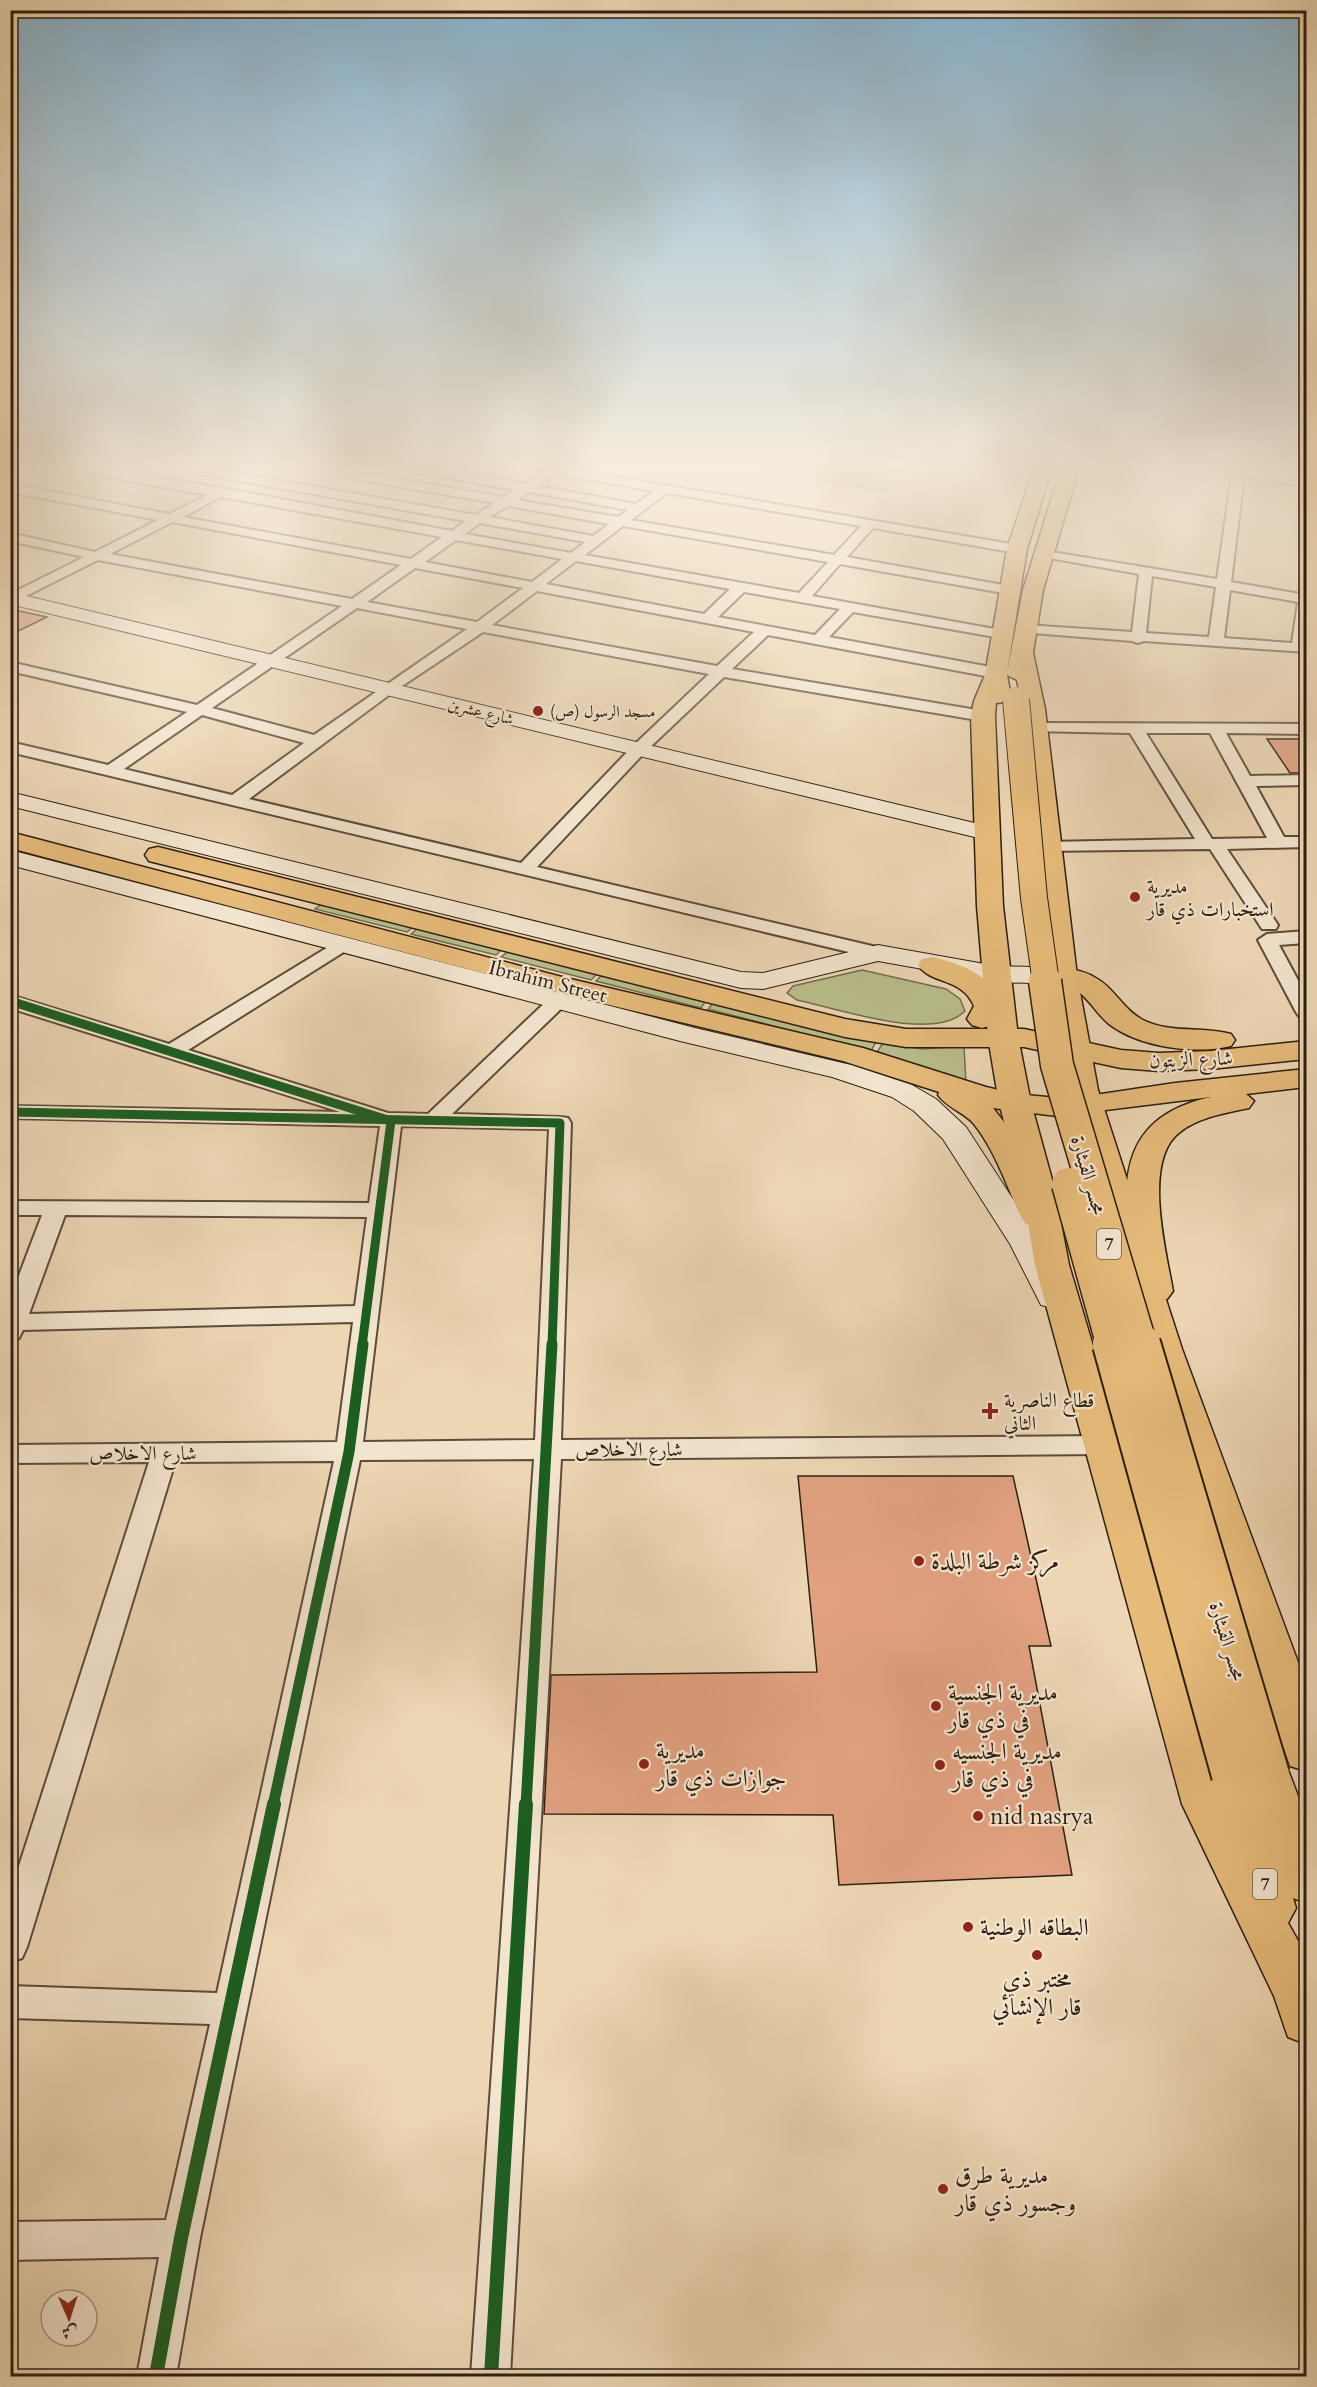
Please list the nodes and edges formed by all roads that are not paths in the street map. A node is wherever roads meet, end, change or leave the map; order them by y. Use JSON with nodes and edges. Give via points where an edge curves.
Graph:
{"nodes":[{"id":1,"x":50,"y":579,"type":"edge"},
{"id":2,"x":222,"y":579,"type":"edge"},
{"id":3,"x":391,"y":579,"type":"edge"},
{"id":4,"x":494,"y":579,"type":"edge"},
{"id":5,"x":543,"y":579,"type":"edge"},
{"id":6,"x":705,"y":579,"type":"edge"},
{"id":7,"x":819,"y":579,"type":"edge"},
{"id":8,"x":950,"y":579,"type":"edge"},
{"id":9,"x":1011,"y":579,"type":"edge"},
{"id":10,"x":1038,"y":579,"type":"edge"},
{"id":11,"x":1145,"y":579,"type":"edge"},
{"id":12,"x":1193,"y":579,"type":"edge"},
{"id":13,"x":1225,"y":579,"type":"edge"},
{"id":14,"x":1224,"y":585,"type":"junction"},
{"id":15,"x":742,"y":586,"type":"junction"},
{"id":16,"x":533,"y":587,"type":"junction"},
{"id":17,"x":1009,"y":590,"type":"junction"},
{"id":18,"x":803,"y":597,"type":"junction"},
{"id":19,"x":11,"y":599,"type":"edge"},
{"id":20,"x":1306,"y":599,"type":"edge"},
{"id":21,"x":354,"y":604,"type":"junction"},
{"id":22,"x":851,"y":606,"type":"junction"},
{"id":23,"x":706,"y":620,"type":"junction"},
{"id":24,"x":480,"y":627,"type":"junction"},
{"id":25,"x":763,"y":631,"type":"junction"},
{"id":26,"x":1001,"y":634,"type":"junction"},
{"id":27,"x":1138,"y":639,"type":"junction"},
{"id":28,"x":817,"y":641,"type":"junction"},
{"id":29,"x":1024,"y":641,"type":"junction"},
{"id":30,"x":1216,"y":643,"type":"junction"},
{"id":31,"x":1303,"y":648,"type":"edge"},
{"id":32,"x":272,"y":661,"type":"junction"},
{"id":33,"x":10,"y":666,"type":"edge"},
{"id":34,"x":720,"y":671,"type":"junction"},
{"id":35,"x":388,"y":689,"type":"junction"},
{"id":36,"x":998,"y":693,"type":"junction"},
{"id":37,"x":200,"y":710,"type":"junction"},
{"id":38,"x":1035,"y":728,"type":"junction"},
{"id":39,"x":1135,"y":728,"type":"junction"},
{"id":40,"x":1216,"y":729,"type":"junction"},
{"id":41,"x":1306,"y":729,"type":"edge"},
{"id":42,"x":317,"y":741,"type":"junction"},
{"id":43,"x":10,"y":747,"type":"edge"},
{"id":44,"x":639,"y":749,"type":"junction"},
{"id":45,"x":111,"y":771,"type":"junction"},
{"id":46,"x":1306,"y":780,"type":"edge"},
{"id":47,"x":1245,"y":781,"type":"junction"},
{"id":48,"x":10,"y":799,"type":"edge"},
{"id":49,"x":236,"y":800,"type":"junction"},
{"id":50,"x":10,"y":818,"type":"edge"},
{"id":51,"x":987,"y":833,"type":"junction"},
{"id":52,"x":10,"y":840,"type":"edge"},
{"id":53,"x":1306,"y":842,"type":"edge"},
{"id":54,"x":1279,"y":843,"type":"junction"},
{"id":55,"x":1211,"y":844,"type":"junction"},
{"id":56,"x":1049,"y":847,"type":"junction"},
{"id":57,"x":10,"y":857,"type":"edge"},
{"id":58,"x":196,"y":864,"type":"junction"},
{"id":59,"x":525,"y":869,"type":"junction"},
{"id":60,"x":173,"y":882,"type":"junction"},
{"id":61,"x":1269,"y":925,"type":"dead end"},
{"id":62,"x":1306,"y":937,"type":"edge"},
{"id":63,"x":343,"y":944,"type":"junction"},
{"id":64,"x":878,"y":953,"type":"junction"},
{"id":65,"x":672,"y":963,"type":"junction"},
{"id":66,"x":932,"y":964,"type":"junction"},
{"id":67,"x":621,"y":972,"type":"junction"},
{"id":68,"x":1063,"y":976,"type":"junction"},
{"id":69,"x":559,"y":1000,"type":"junction"},
{"id":70,"x":10,"y":1001,"type":"edge"},
{"id":71,"x":995,"y":1008,"type":"junction"},
{"id":72,"x":1306,"y":1012,"type":"edge"},
{"id":73,"x":725,"y":1023,"type":"junction"},
{"id":74,"x":1076,"y":1048,"type":"junction"},
{"id":75,"x":758,"y":1051,"type":"junction"},
{"id":76,"x":171,"y":1052,"type":"junction"},
{"id":77,"x":1305,"y":1059,"type":"edge"},
{"id":78,"x":931,"y":1080,"type":"junction"},
{"id":79,"x":1306,"y":1089,"type":"edge"},
{"id":80,"x":1015,"y":1103,"type":"junction"},
{"id":81,"x":1088,"y":1105,"type":"junction"},
{"id":82,"x":10,"y":1112,"type":"edge"},
{"id":83,"x":391,"y":1121,"type":"junction"},
{"id":84,"x":433,"y":1121,"type":"junction"},
{"id":85,"x":1038,"y":1187,"type":"junction"},
{"id":86,"x":1113,"y":1187,"type":"junction"},
{"id":87,"x":10,"y":1208,"type":"edge"},
{"id":88,"x":56,"y":1209,"type":"junction"},
{"id":89,"x":379,"y":1210,"type":"junction"},
{"id":90,"x":1046,"y":1233,"type":"junction"},
{"id":91,"x":366,"y":1314,"type":"junction"},
{"id":92,"x":12,"y":1327,"type":"edge"},
{"id":93,"x":1071,"y":1330,"type":"junction"},
{"id":94,"x":1164,"y":1349,"type":"junction"},
{"id":95,"x":1104,"y":1445,"type":"junction"},
{"id":96,"x":548,"y":1450,"type":"junction"},
{"id":97,"x":349,"y":1452,"type":"junction"},
{"id":98,"x":165,"y":1453,"type":"junction"},
{"id":99,"x":10,"y":1455,"type":"edge"},
{"id":100,"x":1297,"y":1690,"type":"edge"},
{"id":101,"x":1269,"y":1768,"type":"edge"},
{"id":102,"x":1306,"y":1882,"type":"edge"},
{"id":103,"x":10,"y":1947,"type":"edge"},
{"id":104,"x":10,"y":2002,"type":"edge"},
{"id":105,"x":1302,"y":2006,"type":"edge"},
{"id":106,"x":231,"y":2009,"type":"junction"},
{"id":107,"x":181,"y":2238,"type":"junction"},
{"id":108,"x":10,"y":2241,"type":"edge"},
{"id":109,"x":156,"y":2376,"type":"edge"},
{"id":110,"x":491,"y":2376,"type":"edge"}],
"edges":[{"from":1,"to":19,"type":"street"},
{"from":2,"to":21,"type":"street"},
{"from":3,"to":21,"type":"street"},
{"from":4,"to":16,"type":"street"},
{"from":5,"to":16,"type":"street"},
{"from":6,"to":15,"type":"street"},
{"from":7,"to":18,"type":"street"},
{"from":8,"to":17,"type":"street"},
{"from":9,"to":17,"type":"main road","number":"7"},
{"from":10,"to":29,"type":"main road","number":"7"},
{"from":11,"to":27,"type":"street"},
{"from":12,"to":14,"type":"street"},
{"from":13,"to":14,"type":"street"},
{"from":14,"to":20,"type":"street"},
{"from":14,"to":30,"type":"street"},
{"from":15,"to":18,"type":"street"},
{"from":15,"to":23,"type":"street"},
{"from":16,"to":23,"type":"street"},
{"from":16,"to":24,"type":"street"},
{"from":17,"to":26,"type":"main road","number":"7"},
{"from":18,"to":22,"type":"street"},
{"from":19,"to":32,"type":"street","name":"شارع عشرين"},
{"from":20,"to":31,"type":"street"},
{"from":21,"to":24,"type":"street"},
{"from":21,"to":32,"type":"street"},
{"from":22,"to":26,"type":"street"},
{"from":22,"to":28,"type":"street"},
{"from":23,"to":25,"type":"street"},
{"from":24,"to":34,"type":"street"},
{"from":24,"to":35,"type":"street"},
{"from":25,"to":28,"type":"street"},
{"from":25,"to":34,"type":"street"},
{"from":26,"to":36,"type":"main road","number":"7"},
{"from":27,"to":29,"type":"street"},
{"from":27,"to":30,"type":"street"},
{"from":28,"to":36,"type":"street"},
{"from":29,"to":36,"type":"main road","number":"7"},
{"from":29,"to":38,"type":"main road"},
{"from":30,"to":31,"type":"street"},
{"from":32,"to":35,"type":"street","name":"شارع عشرين"},
{"from":32,"to":37,"type":"street"},
{"from":33,"to":37,"type":"street"},
{"from":34,"to":36,"type":"street"},
{"from":34,"to":44,"type":"street"},
{"from":35,"to":42,"type":"street"},
{"from":35,"to":44,"type":"street","name":"شارع عشرين"},
{"from":36,"to":51,"type":"main road"},
{"from":36,"to":101,"type":"main road","name":"مجسر القيثارة","number":"7","bridge":true,"via":[[1058,1065]]},
{"from":37,"to":42,"type":"street"},
{"from":37,"to":45,"type":"street"},
{"from":38,"to":39,"type":"street"},
{"from":38,"to":56,"type":"main road"},
{"from":39,"to":40,"type":"street"},
{"from":39,"to":55,"type":"street"},
{"from":40,"to":41,"type":"street"},
{"from":40,"to":47,"type":"street"},
{"from":42,"to":49,"type":"street"},
{"from":43,"to":45,"type":"street"},
{"from":44,"to":51,"type":"street","name":"شارع عشرين"},
{"from":44,"to":59,"type":"street"},
{"from":45,"to":49,"type":"street"},
{"from":46,"to":47,"type":"street"},
{"from":47,"to":54,"type":"street"},
{"from":48,"to":65,"type":"street"},
{"from":49,"to":59,"type":"street"},
{"from":50,"to":58,"type":"main road","name":"Ibrahim Street"},
{"from":51,"to":71,"type":"main road"},
{"from":52,"to":60,"type":"main road","name":"Ibrahim Street"},
{"from":53,"to":54,"type":"street"},
{"from":54,"to":55,"type":"street"},
{"from":55,"to":56,"type":"street"},
{"from":55,"to":61,"type":"street"},
{"from":56,"to":68,"type":"main road"},
{"from":57,"to":63,"type":"street"},
{"from":58,"to":60,"type":"main road"},
{"from":58,"to":67,"type":"main road","name":"Ibrahim Street"},
{"from":59,"to":64,"type":"street"},
{"from":60,"to":73,"type":"main road","name":"Ibrahim Street","via":[[557,984]]},
{"from":62,"to":72,"type":"street","via":[[1267,940]]},
{"from":63,"to":69,"type":"street"},
{"from":63,"to":76,"type":"street"},
{"from":64,"to":65,"type":"street","via":[[753,982]]},
{"from":64,"to":66,"type":"street"},
{"from":65,"to":67,"type":"main road"},
{"from":66,"to":71,"type":"street"},
{"from":66,"to":71,"type":"main road","via":[[973,982],[988,1006]]},
{"from":67,"to":71,"type":"main road","name":"Ibrahim Street","via":[[845,1028],[895,1036],[940,1031]]},
{"from":68,"to":71,"type":"street"},
{"from":68,"to":74,"type":"main road"},
{"from":68,"to":77,"type":"main road","via":[[1090,985],[1120,1018],[1151,1033],[1243,1041]]},
{"from":69,"to":75,"type":"street"},
{"from":69,"to":84,"type":"street"},
{"from":70,"to":76,"type":"street"},
{"from":71,"to":74,"type":"main road","via":[[1024,1038]]},
{"from":71,"to":80,"type":"main road"},
{"from":73,"to":75,"type":"main road"},
{"from":73,"to":78,"type":"main road","name":"Ibrahim Street","via":[[852,1054]]},
{"from":74,"to":77,"type":"main road","name":"شارع الزيتون","via":[[1121,1059],[1159,1062]]},
{"from":74,"to":81,"type":"main road"},
{"from":75,"to":93,"type":"street","via":[[902,1091],[943,1120],[979,1168],[1026,1244]]},
{"from":76,"to":83,"type":"street"},
{"from":77,"to":81,"type":"main road","name":"شارع الزيتون","via":[[1175,1092]]},
{"from":78,"to":80,"type":"main road","name":"Ibrahim Street"},
{"from":78,"to":90,"type":"main road","via":[[983,1114]]},
{"from":79,"to":94,"type":"main road","via":[[1205,1108],[1167,1126],[1147,1157],[1141,1199]]},
{"from":80,"to":81,"type":"main road","name":"Ibrahim Street"},
{"from":80,"to":85,"type":"main road"},
{"from":81,"to":86,"type":"main road"},
{"from":82,"to":83,"type":"street"},
{"from":83,"to":84,"type":"street"},
{"from":83,"to":89,"type":"street"},
{"from":84,"to":96,"type":"street","via":[[560,1123]]},
{"from":85,"to":86,"type":"main road","via":[[1047,1173],[1071,1170],[1096,1173]]},
{"from":85,"to":90,"type":"main road"},
{"from":86,"to":94,"type":"main road"},
{"from":87,"to":88,"type":"street"},
{"from":88,"to":89,"type":"street"},
{"from":88,"to":92,"type":"street"},
{"from":89,"to":91,"type":"street"},
{"from":90,"to":93,"type":"main road"},
{"from":91,"to":92,"type":"street"},
{"from":91,"to":97,"type":"street"},
{"from":93,"to":95,"type":"main road"},
{"from":94,"to":100,"type":"main road"},
{"from":95,"to":96,"type":"street","name":"شارع الاخلاص"},
{"from":95,"to":105,"type":"main road","via":[[1205,1804]]},
{"from":96,"to":97,"type":"street","name":"شارع الاخلاص"},
{"from":96,"to":110,"type":"street"},
{"from":97,"to":98,"type":"street","name":"شارع الاخلاص"},
{"from":97,"to":106,"type":"street"},
{"from":98,"to":99,"type":"street","name":"شارع الاخلاص"},
{"from":98,"to":103,"type":"street"},
{"from":100,"to":101,"type":"main road"},
{"from":101,"to":102,"type":"main road","number":"7"},
{"from":101,"to":105,"type":"main road","number":"7"},
{"from":104,"to":106,"type":"street"},
{"from":106,"to":107,"type":"street"},
{"from":107,"to":108,"type":"street"},
{"from":107,"to":109,"type":"street"}]}
